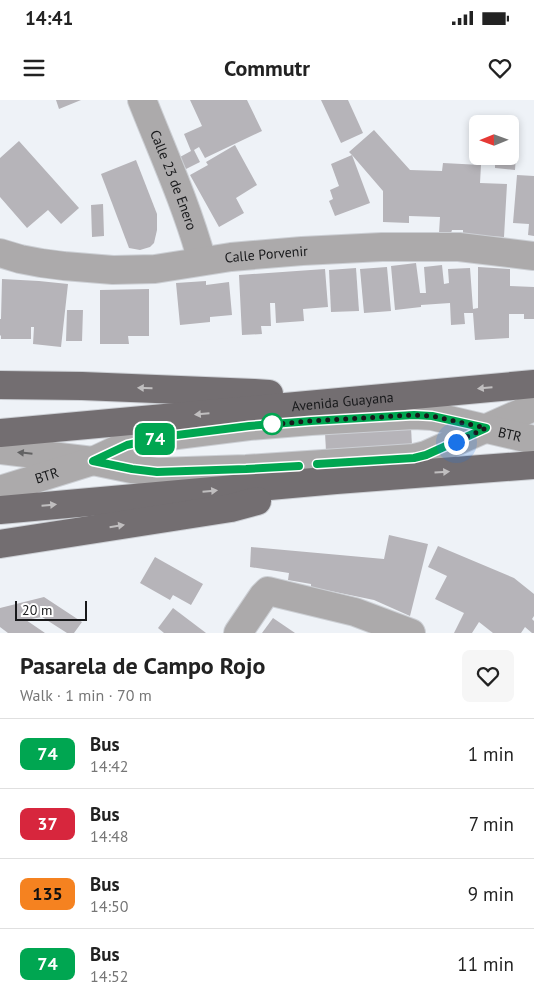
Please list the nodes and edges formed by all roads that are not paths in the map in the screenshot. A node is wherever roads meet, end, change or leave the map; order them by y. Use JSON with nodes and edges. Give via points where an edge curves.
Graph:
{"nodes":[{"id":1,"x":142,"y":100,"type":"edge"},
{"id":2,"x":0,"y":253,"type":"edge"},
{"id":3,"x":534,"y":256,"type":"edge"},
{"id":4,"x":202,"y":261,"type":"junction"},
{"id":5,"x":534,"y":384,"type":"edge"},
{"id":6,"x":0,"y":385,"type":"edge"},
{"id":7,"x":333,"y":402,"type":"junction"},
{"id":8,"x":534,"y":407,"type":"edge"},
{"id":9,"x":486,"y":428,"type":"junction"},
{"id":10,"x":0,"y":432,"type":"edge"},
{"id":11,"x":534,"y":440,"type":"edge"},
{"id":12,"x":0,"y":450,"type":"edge"},
{"id":13,"x":93,"y":461,"type":"junction"},
{"id":14,"x":534,"y":465,"type":"edge"},
{"id":15,"x":336,"y":480,"type":"junction"},
{"id":16,"x":0,"y":490,"type":"edge"},
{"id":17,"x":0,"y":510,"type":"edge"},
{"id":18,"x":0,"y":544,"type":"edge"},
{"id":19,"x":238,"y":633,"type":"edge"},
{"id":20,"x":411,"y":633,"type":"edge"}],
"edges":[{"from":1,"to":4,"type":"street","name":"Calle 23 de Enero","via":[[186,210]]},
{"from":2,"to":4,"type":"street","name":"Calle Porvenir","via":[[41,263],[113,270],[155,269]]},
{"from":3,"to":4,"type":"street","name":"Calle Porvenir","via":[[459,247],[401,246]]},
{"from":5,"to":7,"type":"main road","name":"Avenida Guayana","one_way":true},
{"from":7,"to":6,"type":"main road","one_way":true,"via":[[254,392]]},
{"from":7,"to":10,"type":"main road","name":"Avenida Guayana","one_way":true},
{"from":8,"to":9,"type":"street","name":"BTR"},
{"from":9,"to":11,"type":"street","name":"BTR"},
{"from":9,"to":13,"type":"street","name":"BTR","via":[[414,415],[249,426],[127,445]]},
{"from":9,"to":13,"type":"street","name":"BTR","via":[[414,458],[157,472]]},
{"from":13,"to":12,"type":"street","name":"BTR","one_way":true},
{"from":13,"to":16,"type":"street","name":"BTR"},
{"from":15,"to":14,"type":"main road","one_way":true},
{"from":17,"to":15,"type":"main road","one_way":true},
{"from":18,"to":15,"type":"main road","one_way":true,"via":[[231,508]]},
{"from":19,"to":20,"type":"street","via":[[268,592],[355,612]]}]}
